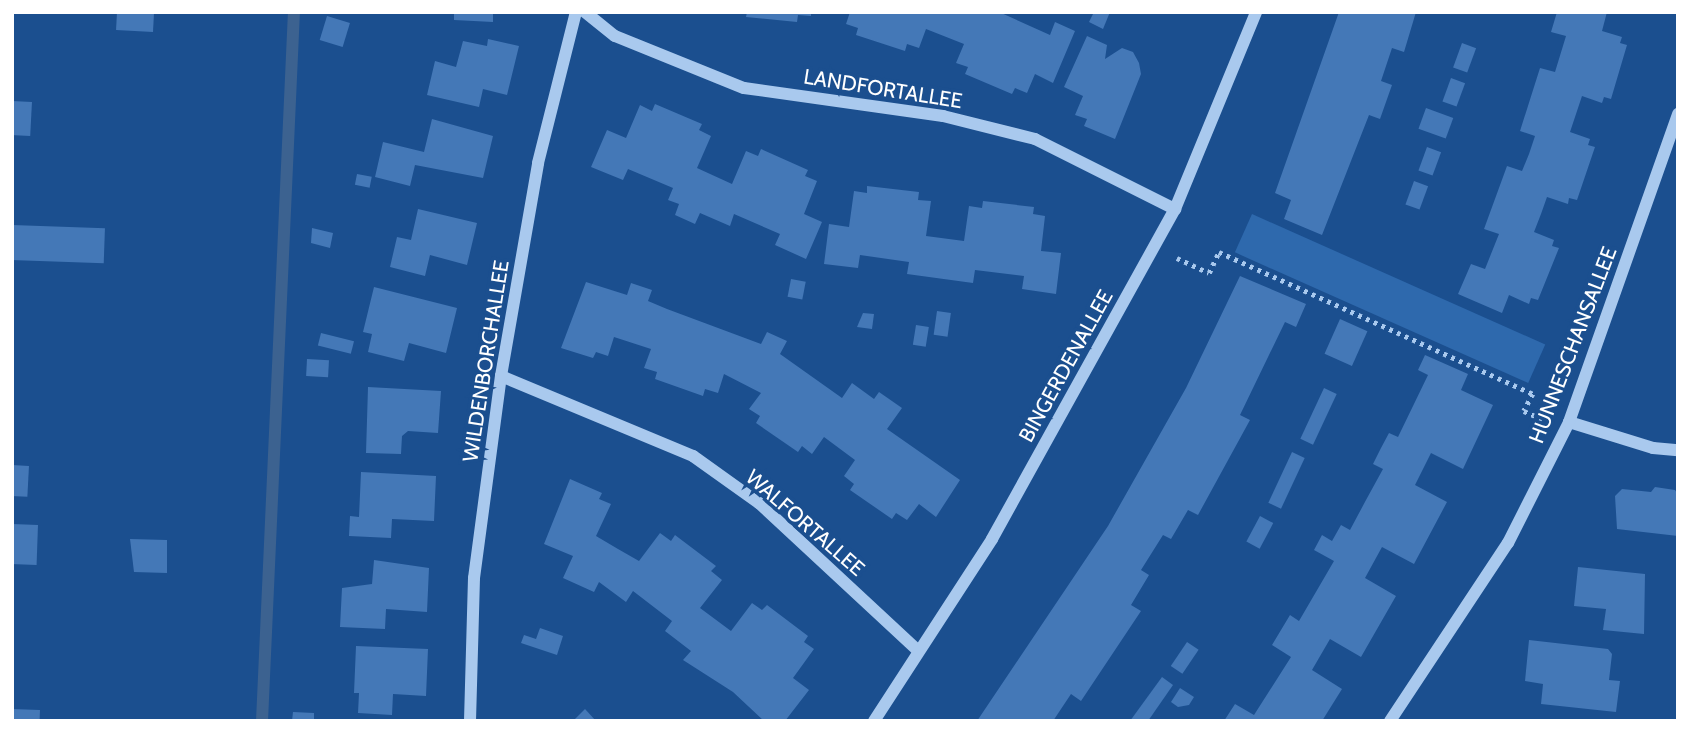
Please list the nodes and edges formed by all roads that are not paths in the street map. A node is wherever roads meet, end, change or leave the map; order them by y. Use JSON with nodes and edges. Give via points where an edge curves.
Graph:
{"nodes":[{"id":1,"x":576,"y":12,"type":"edge"},
{"id":2,"x":585,"y":12,"type":"edge"},
{"id":3,"x":1256,"y":12,"type":"edge"},
{"id":4,"x":1678,"y":114,"type":"edge"},
{"id":5,"x":1175,"y":209,"type":"junction"},
{"id":6,"x":501,"y":376,"type":"junction"},
{"id":7,"x":1567,"y":425,"type":"junction"},
{"id":8,"x":1678,"y":450,"type":"edge"},
{"id":9,"x":918,"y":651,"type":"junction"},
{"id":10,"x":470,"y":721,"type":"edge"},
{"id":11,"x":874,"y":721,"type":"edge"},
{"id":12,"x":1390,"y":721,"type":"edge"}],
"edges":[{"from":1,"to":6,"type":"street","name":"WILDENBORCHALLEE","via":[[538,163]]},
{"from":2,"to":5,"type":"street","name":"LANDFORTALLEE","via":[[615,36],[744,88],[943,116],[1035,139]]},
{"from":3,"to":5,"type":"street","name":"BINGERDENALLEE"},
{"from":4,"to":7,"type":"street","name":"HUNNESCHANSALLEE"},
{"from":5,"to":9,"type":"street","name":"BINGERDENALLEE","via":[[992,539]]},
{"from":6,"to":9,"type":"street","name":"WALFORTALLEE","via":[[693,456],[758,503]]},
{"from":6,"to":10,"type":"street","name":"WILDENBORCHALLEE","via":[[474,578]]},
{"from":7,"to":8,"type":"street","via":[[1653,448]]},
{"from":7,"to":12,"type":"street","name":"HUNNESCHANSALLEE","via":[[1508,543]]},
{"from":9,"to":11,"type":"street","name":"BINGERDENALLEE"}]}
